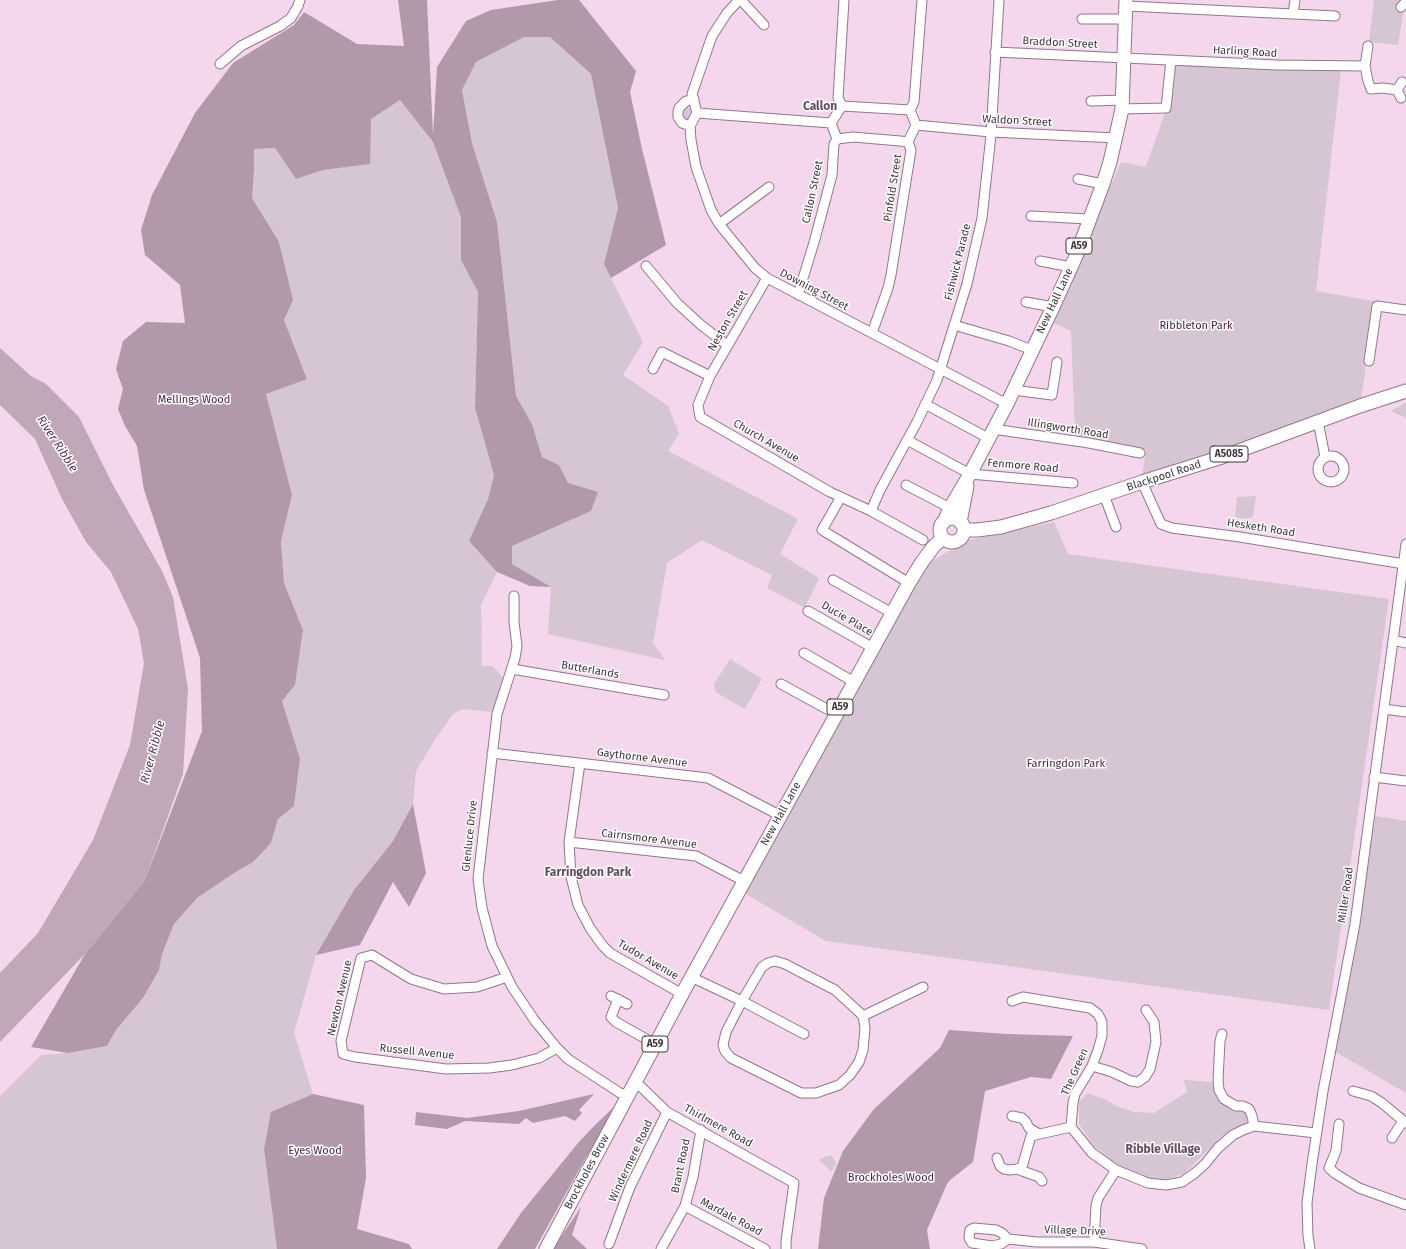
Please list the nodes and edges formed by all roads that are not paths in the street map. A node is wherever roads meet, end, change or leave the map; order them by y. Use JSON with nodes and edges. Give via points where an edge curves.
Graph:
{"nodes":[{"id":1,"x":300,"y":0,"type":"edge"},
{"id":2,"x":740,"y":0,"type":"edge"},
{"id":3,"x":844,"y":0,"type":"edge"},
{"id":4,"x":922,"y":0,"type":"edge"},
{"id":5,"x":999,"y":0,"type":"edge"},
{"id":6,"x":1295,"y":0,"type":"edge"},
{"id":7,"x":1126,"y":3,"type":"edge"},
{"id":8,"x":1293,"y":14,"type":"junction"},
{"id":9,"x":1335,"y":16,"type":"dead end"},
{"id":10,"x":1082,"y":19,"type":"dead end"},
{"id":11,"x":1125,"y":19,"type":"junction"},
{"id":12,"x":764,"y":25,"type":"dead end"},
{"id":13,"x":1368,"y":46,"type":"dead end"},
{"id":14,"x":995,"y":52,"type":"junction"},
{"id":15,"x":1123,"y":58,"type":"junction"},
{"id":16,"x":1171,"y":60,"type":"junction"},
{"id":17,"x":220,"y":64,"type":"dead end"},
{"id":18,"x":1366,"y":70,"type":"junction"},
{"id":19,"x":1400,"y":90,"type":"dead end"},
{"id":20,"x":694,"y":99,"type":"junction"},
{"id":21,"x":1091,"y":101,"type":"dead end"},
{"id":22,"x":1122,"y":104,"type":"junction"},
{"id":23,"x":842,"y":106,"type":"junction"},
{"id":24,"x":910,"y":110,"type":"junction"},
{"id":25,"x":697,"y":113,"type":"junction"},
{"id":26,"x":831,"y":123,"type":"junction"},
{"id":27,"x":916,"y":125,"type":"junction"},
{"id":28,"x":690,"y":126,"type":"junction"},
{"id":29,"x":991,"y":132,"type":"junction"},
{"id":30,"x":1116,"y":138,"type":"junction"},
{"id":31,"x":837,"y":139,"type":"junction"},
{"id":32,"x":908,"y":142,"type":"junction"},
{"id":33,"x":1078,"y":179,"type":"dead end"},
{"id":34,"x":1102,"y":184,"type":"junction"},
{"id":35,"x":769,"y":187,"type":"dead end"},
{"id":36,"x":1031,"y":216,"type":"dead end"},
{"id":37,"x":1089,"y":219,"type":"junction"},
{"id":38,"x":719,"y":224,"type":"junction"},
{"id":39,"x":1040,"y":261,"type":"dead end"},
{"id":40,"x":646,"y":266,"type":"dead end"},
{"id":41,"x":1071,"y":267,"type":"junction"},
{"id":42,"x":766,"y":278,"type":"junction"},
{"id":43,"x":798,"y":295,"type":"junction"},
{"id":44,"x":1026,"y":302,"type":"dead end"},
{"id":45,"x":1053,"y":307,"type":"junction"},
{"id":46,"x":1406,"y":310,"type":"edge"},
{"id":47,"x":954,"y":325,"type":"junction"},
{"id":48,"x":872,"y":333,"type":"junction"},
{"id":49,"x":727,"y":345,"type":"junction"},
{"id":50,"x":1032,"y":350,"type":"junction"},
{"id":51,"x":1369,"y":361,"type":"dead end"},
{"id":52,"x":1057,"y":362,"type":"dead end"},
{"id":53,"x":653,"y":369,"type":"dead end"},
{"id":54,"x":940,"y":370,"type":"junction"},
{"id":55,"x":710,"y":376,"type":"junction"},
{"id":56,"x":1013,"y":390,"type":"junction"},
{"id":57,"x":1406,"y":391,"type":"edge"},
{"id":58,"x":926,"y":404,"type":"junction"},
{"id":59,"x":1007,"y":404,"type":"junction"},
{"id":60,"x":1318,"y":421,"type":"junction"},
{"id":61,"x":990,"y":434,"type":"junction"},
{"id":62,"x":907,"y":440,"type":"junction"},
{"id":63,"x":1140,"y":453,"type":"dead end"},
{"id":64,"x":1325,"y":457,"type":"dead end"},
{"id":65,"x":970,"y":474,"type":"junction"},
{"id":66,"x":1142,"y":482,"type":"junction"},
{"id":67,"x":1073,"y":483,"type":"dead end"},
{"id":68,"x":906,"y":485,"type":"dead end"},
{"id":69,"x":1104,"y":495,"type":"junction"},
{"id":70,"x":841,"y":497,"type":"junction"},
{"id":71,"x":870,"y":511,"type":"junction"},
{"id":72,"x":955,"y":520,"type":"junction"},
{"id":73,"x":1116,"y":527,"type":"dead end"},
{"id":74,"x":943,"y":538,"type":"junction"},
{"id":75,"x":923,"y":540,"type":"dead end"},
{"id":76,"x":1406,"y":544,"type":"edge"},
{"id":77,"x":1404,"y":564,"type":"junction"},
{"id":78,"x":833,"y":580,"type":"dead end"},
{"id":79,"x":909,"y":583,"type":"junction"},
{"id":80,"x":514,"y":596,"type":"dead end"},
{"id":81,"x":808,"y":611,"type":"dead end"},
{"id":82,"x":892,"y":613,"type":"junction"},
{"id":83,"x":1393,"y":640,"type":"junction"},
{"id":84,"x":1406,"y":643,"type":"edge"},
{"id":85,"x":873,"y":648,"type":"junction"},
{"id":86,"x":804,"y":653,"type":"dead end"},
{"id":87,"x":512,"y":668,"type":"junction"},
{"id":88,"x":854,"y":682,"type":"junction"},
{"id":89,"x":781,"y":684,"type":"dead end"},
{"id":90,"x":664,"y":695,"type":"dead end"},
{"id":91,"x":1384,"y":709,"type":"junction"},
{"id":92,"x":1406,"y":712,"type":"edge"},
{"id":93,"x":836,"y":714,"type":"junction"},
{"id":94,"x":492,"y":753,"type":"junction"},
{"id":95,"x":580,"y":763,"type":"junction"},
{"id":96,"x":1374,"y":777,"type":"junction"},
{"id":97,"x":1406,"y":781,"type":"edge"},
{"id":98,"x":781,"y":816,"type":"junction"},
{"id":99,"x":569,"y":842,"type":"junction"},
{"id":100,"x":744,"y":881,"type":"junction"},
{"id":101,"x":507,"y":977,"type":"junction"},
{"id":102,"x":691,"y":977,"type":"junction"},
{"id":103,"x":923,"y":987,"type":"dead end"},
{"id":104,"x":682,"y":994,"type":"junction"},
{"id":105,"x":1012,"y":1000,"type":"dead end"},
{"id":106,"x":742,"y":1002,"type":"junction"},
{"id":107,"x":627,"y":1004,"type":"dead end"},
{"id":108,"x":1146,"y":1010,"type":"dead end"},
{"id":109,"x":862,"y":1016,"type":"junction"},
{"id":110,"x":804,"y":1034,"type":"dead end"},
{"id":111,"x":1222,"y":1034,"type":"dead end"},
{"id":112,"x":655,"y":1044,"type":"junction"},
{"id":113,"x":557,"y":1048,"type":"junction"},
{"id":114,"x":344,"y":1054,"type":"joint"},
{"id":115,"x":1092,"y":1066,"type":"junction"},
{"id":116,"x":635,"y":1081,"type":"junction"},
{"id":117,"x":1353,"y":1091,"type":"dead end"},
{"id":118,"x":628,"y":1096,"type":"junction"},
{"id":119,"x":668,"y":1112,"type":"junction"},
{"id":120,"x":1012,"y":1116,"type":"dead end"},
{"id":121,"x":1404,"y":1122,"type":"edge"},
{"id":122,"x":1339,"y":1124,"type":"dead end"},
{"id":123,"x":1254,"y":1126,"type":"junction"},
{"id":124,"x":1071,"y":1127,"type":"junction"},
{"id":125,"x":701,"y":1130,"type":"junction"},
{"id":126,"x":1316,"y":1133,"type":"junction"},
{"id":127,"x":1039,"y":1134,"type":"junction"},
{"id":128,"x":1392,"y":1138,"type":"dead end"},
{"id":129,"x":997,"y":1158,"type":"dead end"},
{"id":130,"x":1312,"y":1164,"type":"junction"},
{"id":131,"x":1329,"y":1168,"type":"junction"},
{"id":132,"x":1017,"y":1169,"type":"junction"},
{"id":133,"x":1116,"y":1170,"type":"junction"},
{"id":134,"x":1042,"y":1181,"type":"dead end"},
{"id":135,"x":1406,"y":1205,"type":"edge"},
{"id":136,"x":685,"y":1206,"type":"junction"},
{"id":137,"x":1008,"y":1239,"type":"dead end"},
{"id":138,"x":1094,"y":1242,"type":"junction"},
{"id":139,"x":609,"y":1244,"type":"dead end"},
{"id":140,"x":1080,"y":1246,"type":"edge"},
{"id":141,"x":546,"y":1249,"type":"edge"},
{"id":142,"x":661,"y":1249,"type":"edge"},
{"id":143,"x":765,"y":1249,"type":"edge"},
{"id":144,"x":786,"y":1249,"type":"edge"},
{"id":145,"x":1142,"y":1249,"type":"edge"},
{"id":146,"x":1310,"y":1249,"type":"edge"}],
"edges":[{"from":1,"to":17,"type":"street","via":[[291,18],[241,46]]},
{"from":2,"to":12,"type":"street"},
{"from":2,"to":20,"type":"street","via":[[727,13],[712,36],[692,94]]},
{"from":3,"to":23,"type":"street","via":[[838,98]]},
{"from":4,"to":24,"type":"street","via":[[914,102]]},
{"from":5,"to":14,"type":"street","name":"Fishwick Parade"},
{"from":6,"to":8,"type":"street"},
{"from":7,"to":8,"type":"street"},
{"from":7,"to":11,"type":"highway","name":"New Hall Lane","number":"A59"},
{"from":8,"to":9,"type":"street"},
{"from":10,"to":11,"type":"street"},
{"from":11,"to":15,"type":"highway","name":"New Hall Lane","number":"A59"},
{"from":13,"to":18,"type":"street"},
{"from":14,"to":15,"type":"street","name":"Braddon Street"},
{"from":14,"to":29,"type":"street","name":"Fishwick Parade"},
{"from":15,"to":16,"type":"street","name":"Harling Road"},
{"from":15,"to":22,"type":"highway","name":"New Hall Lane","number":"A59"},
{"from":16,"to":18,"type":"street","name":"Harling Road"},
{"from":16,"to":22,"type":"street","via":[[1166,108]]},
{"from":18,"to":19,"type":"street","via":[[1370,92],[1383,88]]},
{"from":20,"to":25,"type":"street"},
{"from":20,"to":28,"type":"street","via":[[686,101],[678,112],[682,123]]},
{"from":21,"to":22,"type":"street"},
{"from":22,"to":30,"type":"highway","name":"New Hall Lane","number":"A59"},
{"from":23,"to":24,"type":"street"},
{"from":23,"to":26,"type":"street"},
{"from":24,"to":27,"type":"street"},
{"from":25,"to":26,"type":"street"},
{"from":25,"to":28,"type":"street"},
{"from":26,"to":31,"type":"street"},
{"from":27,"to":29,"type":"street","name":"Waldon Street"},
{"from":27,"to":32,"type":"street","name":"Pinfold Street"},
{"from":28,"to":38,"type":"street","name":"Downing Street","via":[[696,167],[711,210]]},
{"from":29,"to":30,"type":"street","name":"Waldon Street"},
{"from":29,"to":47,"type":"street","name":"Fishwick Parade","via":[[982,218],[967,284]]},
{"from":30,"to":34,"type":"highway","name":"New Hall Lane","number":"A59"},
{"from":31,"to":32,"type":"street","via":[[854,137]]},
{"from":31,"to":43,"type":"street","name":"Callon Street","via":[[834,144],[832,175]]},
{"from":32,"to":48,"type":"street","name":"Pinfold Street","via":[[911,150],[891,276]]},
{"from":33,"to":34,"type":"street"},
{"from":34,"to":37,"type":"highway","name":"New Hall Lane","number":"A59"},
{"from":35,"to":38,"type":"street"},
{"from":36,"to":37,"type":"street"},
{"from":37,"to":41,"type":"highway","name":"New Hall Lane","number":"A59"},
{"from":38,"to":42,"type":"street","name":"Downing Street"},
{"from":39,"to":41,"type":"street"},
{"from":40,"to":49,"type":"street","via":[[677,303]]},
{"from":41,"to":45,"type":"highway","name":"New Hall Lane","number":"A59"},
{"from":42,"to":43,"type":"street","name":"Downing Street"},
{"from":42,"to":49,"type":"street","name":"Neston Street"},
{"from":43,"to":48,"type":"street","name":"Downing Street"},
{"from":44,"to":45,"type":"street"},
{"from":45,"to":50,"type":"highway","name":"New Hall Lane","number":"A59"},
{"from":46,"to":51,"type":"street","via":[[1376,306]]},
{"from":47,"to":50,"type":"street"},
{"from":47,"to":54,"type":"street","name":"Fishwick Parade"},
{"from":48,"to":54,"type":"street","name":"Downing Street"},
{"from":49,"to":55,"type":"street","name":"Neston Street"},
{"from":50,"to":56,"type":"highway","name":"New Hall Lane","number":"A59"},
{"from":52,"to":56,"type":"street","via":[[1052,395]]},
{"from":53,"to":55,"type":"street","via":[[662,352]]},
{"from":54,"to":58,"type":"street","name":"Fishwick Parade"},
{"from":54,"to":59,"type":"street","name":"Downing Street"},
{"from":55,"to":70,"type":"street","name":"Church Avenue","via":[[698,405],[700,417]]},
{"from":56,"to":59,"type":"highway","name":"New Hall Lane","number":"A59"},
{"from":57,"to":60,"type":"highway","name":"Blackpool Road","number":"A5085"},
{"from":58,"to":61,"type":"street"},
{"from":58,"to":62,"type":"street","name":"Fishwick Parade"},
{"from":59,"to":61,"type":"highway","name":"New Hall Lane","number":"A59"},
{"from":60,"to":64,"type":"street"},
{"from":60,"to":66,"type":"highway","name":"Blackpool Road","number":"A5085","via":[[1222,457]]},
{"from":61,"to":63,"type":"street","name":"Illingworth Road","via":[[1089,443]]},
{"from":61,"to":65,"type":"highway","name":"New Hall Lane","number":"A59"},
{"from":62,"to":65,"type":"street"},
{"from":62,"to":71,"type":"street","name":"Fishwick Parade"},
{"from":65,"to":67,"type":"street","name":"Fenmore Road"},
{"from":65,"to":72,"type":"highway","name":"New Hall Lane","number":"A59"},
{"from":66,"to":69,"type":"highway","name":"Blackpool Road","number":"A5085"},
{"from":66,"to":77,"type":"street","name":"Hesketh Road","via":[[1161,524],[1172,528]]},
{"from":68,"to":72,"type":"street"},
{"from":69,"to":72,"type":"highway","name":"Blackpool Road","number":"A5085","via":[[1051,514],[1000,527],[977,530]]},
{"from":69,"to":73,"type":"street"},
{"from":70,"to":71,"type":"street","name":"Church Avenue"},
{"from":70,"to":79,"type":"street","via":[[822,530]]},
{"from":71,"to":75,"type":"street","name":"Church Avenue"},
{"from":72,"to":74,"type":"highway","number":"A59","via":[[940,530]]},
{"from":72,"to":74,"type":"highway","via":[[961,537],[949,542]]},
{"from":74,"to":79,"type":"highway","name":"New Hall Lane","number":"A59","via":[[934,546]]},
{"from":76,"to":77,"type":"street","name":"Miller Road"},
{"from":77,"to":83,"type":"street","name":"Miller Road"},
{"from":78,"to":82,"type":"street"},
{"from":79,"to":82,"type":"highway","name":"New Hall Lane","number":"A59"},
{"from":80,"to":87,"type":"street","name":"Glenluce Drive","via":[[517,646]]},
{"from":81,"to":85,"type":"street","name":"Ducie Place"},
{"from":82,"to":85,"type":"highway","name":"New Hall Lane","number":"A59"},
{"from":83,"to":84,"type":"street"},
{"from":83,"to":91,"type":"street","name":"Miller Road"},
{"from":85,"to":88,"type":"highway","name":"New Hall Lane","number":"A59"},
{"from":86,"to":88,"type":"street"},
{"from":87,"to":90,"type":"street","name":"Butterlands"},
{"from":87,"to":94,"type":"street","name":"Glenluce Drive","via":[[497,714]]},
{"from":88,"to":93,"type":"highway","name":"New Hall Lane","number":"A59"},
{"from":89,"to":93,"type":"street"},
{"from":91,"to":92,"type":"street"},
{"from":91,"to":96,"type":"street","name":"Miller Road"},
{"from":93,"to":98,"type":"highway","name":"New Hall Lane","number":"A59"},
{"from":94,"to":95,"type":"street","name":"Gaythorne Avenue"},
{"from":94,"to":101,"type":"street","name":"Glenluce Drive","via":[[478,879],[482,908],[492,946]]},
{"from":95,"to":98,"type":"street","name":"Gaythorne Avenue","via":[[708,778]]},
{"from":95,"to":99,"type":"street","name":"Tudor Avenue"},
{"from":96,"to":97,"type":"street"},
{"from":96,"to":126,"type":"street","name":"Miller Road","via":[[1355,924]]},
{"from":98,"to":100,"type":"highway","name":"New Hall Lane","number":"A59"},
{"from":99,"to":100,"type":"street","name":"Cairnsmore Avenue","via":[[696,856]]},
{"from":99,"to":104,"type":"street","name":"Tudor Avenue","via":[[571,877],[578,905],[603,946],[610,953]]},
{"from":100,"to":102,"type":"highway","name":"New Hall Lane","number":"A59"},
{"from":101,"to":113,"type":"street","name":"Glenluce Drive","via":[[535,1021]]},
{"from":101,"to":114,"type":"street","name":"Newton Avenue","via":[[477,987],[444,989],[411,979],[372,955],[361,958],[341,1041]]},
{"from":102,"to":104,"type":"highway","name":"New Hall Lane","number":"A59"},
{"from":102,"to":106,"type":"street"},
{"from":103,"to":109,"type":"street"},
{"from":104,"to":112,"type":"highway","name":"New Hall Lane","number":"A59"},
{"from":105,"to":115,"type":"street","name":"The Green","via":[[1023,997],[1090,1008],[1098,1014],[1102,1022],[1102,1036]]},
{"from":106,"to":109,"type":"street","via":[[762,967],[775,961],[835,990]]},
{"from":106,"to":109,"type":"street","via":[[726,1032],[723,1045],[725,1051],[731,1058],[801,1093],[816,1093],[839,1085],[850,1075],[864,1050],[865,1028]]},
{"from":106,"to":110,"type":"street"},
{"from":107,"to":112,"type":"street","via":[[615,998],[611,1017]]},
{"from":108,"to":115,"type":"street","via":[[1154,1022],[1156,1042],[1146,1077],[1138,1082],[1131,1081]]},
{"from":111,"to":123,"type":"street","via":[[1219,1090],[1224,1099],[1236,1106],[1249,1109]]},
{"from":112,"to":116,"type":"highway","name":"New Hall Lane","number":"A59"},
{"from":113,"to":114,"type":"street","name":"Russell Avenue","via":[[539,1058],[489,1068],[446,1068]]},
{"from":113,"to":118,"type":"street","name":"Glenluce Drive","via":[[568,1059],[620,1094]]},
{"from":115,"to":124,"type":"street","name":"The Green","via":[[1075,1094]]},
{"from":116,"to":118,"type":"highway","name":"New Hall Lane","number":"A59"},
{"from":116,"to":119,"type":"street","name":"Thirlmere Road"},
{"from":117,"to":121,"type":"street","via":[[1371,1096]]},
{"from":118,"to":141,"type":"highway","name":"Brockholes Brow","number":"A59"},
{"from":119,"to":125,"type":"street","name":"Thirlmere Road"},
{"from":119,"to":139,"type":"street","name":"Windermere Road","via":[[630,1187]]},
{"from":120,"to":127,"type":"street","via":[[1022,1118],[1029,1128]]},
{"from":121,"to":128,"type":"street"},
{"from":122,"to":131,"type":"street","via":[[1336,1151]]},
{"from":123,"to":126,"type":"street"},
{"from":123,"to":133,"type":"street","via":[[1233,1135],[1205,1164],[1182,1182],[1166,1185],[1148,1183]]},
{"from":124,"to":127,"type":"street"},
{"from":124,"to":133,"type":"street","via":[[1092,1153]]},
{"from":125,"to":136,"type":"street","name":"Brant Road","via":[[696,1167]]},
{"from":125,"to":144,"type":"street","name":"Thirlmere Road","via":[[794,1183]]},
{"from":126,"to":130,"type":"street","name":"Miller Road"},
{"from":127,"to":132,"type":"street","via":[[1032,1136],[1022,1167]]},
{"from":129,"to":132,"type":"street","via":[[1004,1169]]},
{"from":130,"to":131,"type":"street"},
{"from":130,"to":146,"type":"street","name":"Miller Road","via":[[1307,1203]]},
{"from":131,"to":135,"type":"street","via":[[1360,1188]]},
{"from":132,"to":134,"type":"street","via":[[1039,1177]]},
{"from":133,"to":138,"type":"street","via":[[1098,1198]]},
{"from":136,"to":142,"type":"street","name":"Brant Road"},
{"from":136,"to":143,"type":"street","name":"Mardale Road"},
{"from":137,"to":140,"type":"street","name":"Village Drive"},
{"from":138,"to":140,"type":"street","name":"Village Drive"},
{"from":138,"to":145,"type":"street","name":"Village Drive"}]}
